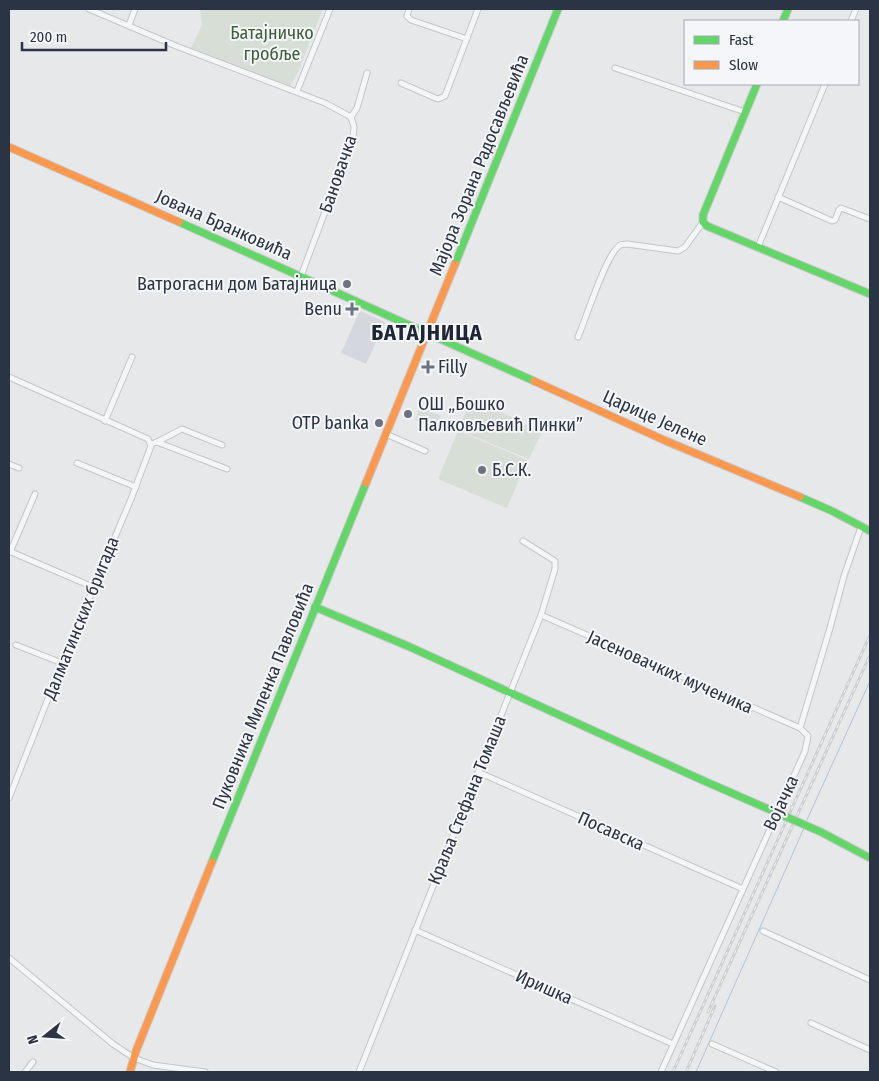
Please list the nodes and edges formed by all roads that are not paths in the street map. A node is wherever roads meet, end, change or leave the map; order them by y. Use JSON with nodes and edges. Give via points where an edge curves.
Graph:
{"nodes":[{"id":1,"x":90,"y":9,"type":"edge"},
{"id":2,"x":135,"y":9,"type":"edge"},
{"id":3,"x":330,"y":9,"type":"edge"},
{"id":4,"x":409,"y":9,"type":"edge"},
{"id":5,"x":478,"y":9,"type":"edge"},
{"id":6,"x":558,"y":9,"type":"edge"},
{"id":7,"x":129,"y":25,"type":"junction"},
{"id":8,"x":467,"y":39,"type":"junction"},
{"id":9,"x":615,"y":68,"type":"dead end"},
{"id":10,"x":367,"y":73,"type":"dead end"},
{"id":11,"x":401,"y":83,"type":"dead end"},
{"id":12,"x":757,"y":85,"type":"edge"},
{"id":13,"x":825,"y":85,"type":"edge"},
{"id":14,"x":296,"y":91,"type":"junction"},
{"id":15,"x":745,"y":112,"type":"junction"},
{"id":16,"x":352,"y":118,"type":"junction"},
{"id":17,"x":9,"y":147,"type":"edge"},
{"id":18,"x":778,"y":197,"type":"junction"},
{"id":19,"x":870,"y":219,"type":"edge"},
{"id":20,"x":702,"y":222,"type":"junction"},
{"id":21,"x":758,"y":247,"type":"junction"},
{"id":22,"x":301,"y":276,"type":"junction"},
{"id":23,"x":870,"y":294,"type":"edge"},
{"id":24,"x":427,"y":332,"type":"junction"},
{"id":25,"x":578,"y":337,"type":"dead end"},
{"id":26,"x":132,"y":357,"type":"dead end"},
{"id":27,"x":9,"y":377,"type":"edge"},
{"id":28,"x":105,"y":421,"type":"junction"},
{"id":29,"x":386,"y":434,"type":"junction"},
{"id":30,"x":149,"y":442,"type":"junction"},
{"id":31,"x":157,"y":442,"type":"junction"},
{"id":32,"x":222,"y":445,"type":"dead end"},
{"id":33,"x":425,"y":451,"type":"dead end"},
{"id":34,"x":77,"y":463,"type":"dead end"},
{"id":35,"x":9,"y":464,"type":"edge"},
{"id":36,"x":19,"y":468,"type":"dead end"},
{"id":37,"x":227,"y":469,"type":"dead end"},
{"id":38,"x":136,"y":487,"type":"junction"},
{"id":39,"x":35,"y":494,"type":"dead end"},
{"id":40,"x":861,"y":527,"type":"junction"},
{"id":41,"x":870,"y":531,"type":"edge"},
{"id":42,"x":523,"y":541,"type":"dead end"},
{"id":43,"x":10,"y":552,"type":"edge"},
{"id":44,"x":93,"y":587,"type":"junction"},
{"id":45,"x":315,"y":608,"type":"junction"},
{"id":46,"x":540,"y":615,"type":"junction"},
{"id":47,"x":16,"y":645,"type":"dead end"},
{"id":48,"x":62,"y":663,"type":"junction"},
{"id":49,"x":510,"y":692,"type":"junction"},
{"id":50,"x":800,"y":728,"type":"junction"},
{"id":51,"x":478,"y":772,"type":"junction"},
{"id":52,"x":9,"y":798,"type":"edge"},
{"id":53,"x":870,"y":858,"type":"edge"},
{"id":54,"x":744,"y":889,"type":"junction"},
{"id":55,"x":415,"y":930,"type":"junction"},
{"id":56,"x":763,"y":931,"type":"dead end"},
{"id":57,"x":9,"y":958,"type":"edge"},
{"id":58,"x":870,"y":980,"type":"edge"},
{"id":59,"x":811,"y":1023,"type":"dead end"},
{"id":60,"x":673,"y":1044,"type":"junction"},
{"id":61,"x":712,"y":1044,"type":"dead end"},
{"id":62,"x":870,"y":1050,"type":"edge"},
{"id":63,"x":134,"y":1058,"type":"junction"},
{"id":64,"x":33,"y":1062,"type":"dead end"},
{"id":65,"x":25,"y":1072,"type":"edge"},
{"id":66,"x":130,"y":1072,"type":"edge"},
{"id":67,"x":205,"y":1072,"type":"edge"},
{"id":68,"x":359,"y":1072,"type":"edge"},
{"id":69,"x":661,"y":1072,"type":"edge"},
{"id":70,"x":776,"y":1072,"type":"edge"}],
"edges":[{"from":1,"to":7,"type":"street"},
{"from":2,"to":7,"type":"street"},
{"from":3,"to":14,"type":"street"},
{"from":4,"to":8,"type":"street","via":[[411,20]]},
{"from":5,"to":8,"type":"street"},
{"from":6,"to":24,"type":"main road","name":"Мајора Зорана Радосављевића"},
{"from":7,"to":14,"type":"street"},
{"from":8,"to":11,"type":"street","via":[[442,98],[434,98]]},
{"from":9,"to":15,"type":"street"},
{"from":10,"to":16,"type":"street","name":"Бановачка"},
{"from":12,"to":15,"type":"main road"},
{"from":13,"to":18,"type":"street"},
{"from":14,"to":16,"type":"street"},
{"from":15,"to":20,"type":"main road","via":[[702,215]]},
{"from":16,"to":22,"type":"street","name":"Бановачка","via":[[354,138]]},
{"from":17,"to":22,"type":"main road","name":"Јована Бранковића"},
{"from":18,"to":19,"type":"street","via":[[832,220],[842,208]]},
{"from":18,"to":21,"type":"street"},
{"from":20,"to":21,"type":"main road"},
{"from":20,"to":25,"type":"street","via":[[685,247],[678,251],[627,244],[616,248]]},
{"from":21,"to":23,"type":"main road"},
{"from":22,"to":24,"type":"main road","name":"Јована Бранковића"},
{"from":24,"to":29,"type":"main road","name":"Пуковника Миленка Павловића"},
{"from":24,"to":40,"type":"main road","name":"Царице Јелене","via":[[666,441],[832,511]]},
{"from":26,"to":28,"type":"street"},
{"from":27,"to":28,"type":"street"},
{"from":28,"to":30,"type":"street"},
{"from":29,"to":33,"type":"street"},
{"from":29,"to":45,"type":"main road","name":"Пуковника Миленка Павловића"},
{"from":30,"to":31,"type":"street"},
{"from":30,"to":38,"type":"street","name":"Далматинских бригада","via":[[151,448]]},
{"from":31,"to":32,"type":"street","via":[[182,429]]},
{"from":31,"to":37,"type":"street"},
{"from":34,"to":38,"type":"street"},
{"from":35,"to":36,"type":"street"},
{"from":38,"to":44,"type":"street","name":"Далматинских бригада"},
{"from":39,"to":43,"type":"street"},
{"from":40,"to":41,"type":"main road","name":"Царице Јелене"},
{"from":40,"to":50,"type":"street"},
{"from":42,"to":46,"type":"street","name":"Краља Стефана Томаша","via":[[555,560]]},
{"from":43,"to":44,"type":"street"},
{"from":44,"to":48,"type":"street","name":"Далматинских бригада"},
{"from":45,"to":49,"type":"main road"},
{"from":45,"to":63,"type":"main road","name":"Пуковника Миленка Павловића"},
{"from":46,"to":49,"type":"street","name":"Краља Стефана Томаша"},
{"from":46,"to":50,"type":"street","name":"Јасеновачких мученика"},
{"from":47,"to":48,"type":"street"},
{"from":48,"to":52,"type":"street","name":"Далматинских бригада"},
{"from":49,"to":51,"type":"street","name":"Краља Стефана Томаша"},
{"from":49,"to":53,"type":"main road","bridge":true,"via":[[821,832]]},
{"from":50,"to":54,"type":"street","name":"Војачка","via":[[809,740]]},
{"from":51,"to":54,"type":"street","name":"Посавска"},
{"from":51,"to":55,"type":"street","name":"Краља Стефана Томаша"},
{"from":54,"to":60,"type":"street","name":"Војачка"},
{"from":55,"to":60,"type":"street","name":"Иришка"},
{"from":55,"to":68,"type":"street","name":"Краља Стефана Томаша"},
{"from":56,"to":58,"type":"street"},
{"from":57,"to":63,"type":"street"},
{"from":59,"to":62,"type":"street"},
{"from":60,"to":69,"type":"street","name":"Војачка"},
{"from":61,"to":70,"type":"street"},
{"from":63,"to":66,"type":"main road","name":"Пуковника Миленка Павловића"},
{"from":63,"to":67,"type":"street","via":[[152,1065]]},
{"from":64,"to":65,"type":"street"}]}
